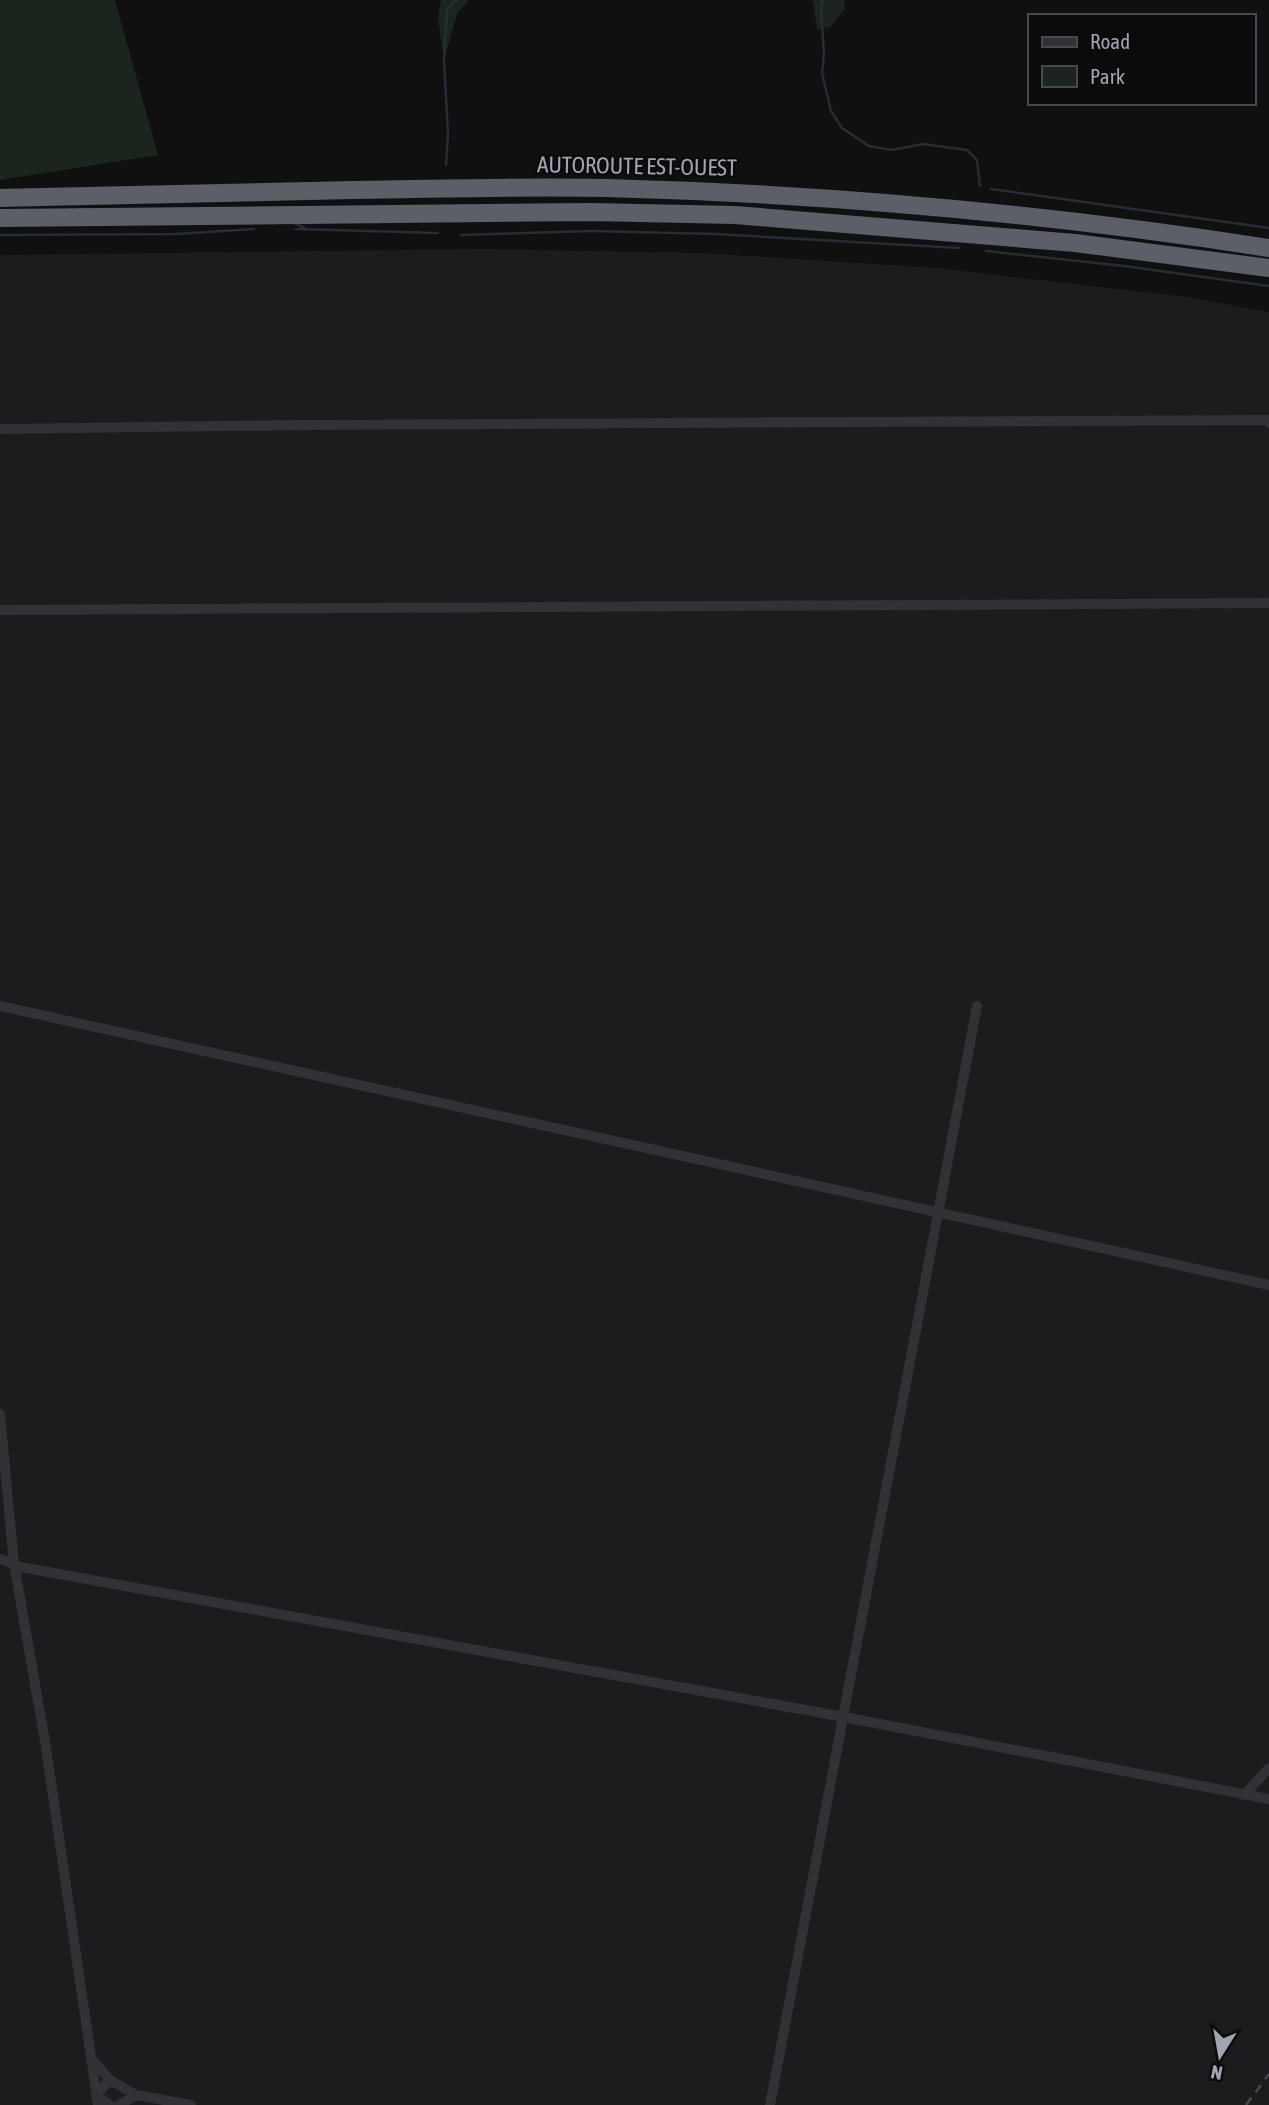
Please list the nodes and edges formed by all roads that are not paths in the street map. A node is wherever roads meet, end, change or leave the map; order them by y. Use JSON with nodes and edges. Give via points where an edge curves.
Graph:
{"nodes":[{"id":1,"x":0,"y":198,"type":"edge"},
{"id":2,"x":0,"y":218,"type":"edge"},
{"id":3,"x":1269,"y":248,"type":"edge"},
{"id":4,"x":1269,"y":268,"type":"edge"},
{"id":5,"x":1269,"y":422,"type":"edge"},
{"id":6,"x":0,"y":429,"type":"edge"},
{"id":7,"x":1269,"y":603,"type":"edge"},
{"id":8,"x":0,"y":610,"type":"edge"},
{"id":9,"x":0,"y":1006,"type":"edge"},
{"id":10,"x":977,"y":1006,"type":"dead end"},
{"id":11,"x":936,"y":1213,"type":"junction"},
{"id":12,"x":1269,"y":1286,"type":"edge"},
{"id":13,"x":0,"y":1414,"type":"edge"},
{"id":14,"x":0,"y":1559,"type":"edge"},
{"id":15,"x":15,"y":1565,"type":"junction"},
{"id":16,"x":844,"y":1717,"type":"junction"},
{"id":17,"x":1269,"y":1768,"type":"edge"},
{"id":18,"x":1244,"y":1795,"type":"junction"},
{"id":19,"x":1269,"y":1800,"type":"edge"},
{"id":20,"x":91,"y":2057,"type":"junction"},
{"id":21,"x":110,"y":2080,"type":"junction"},
{"id":22,"x":136,"y":2095,"type":"junction"},
{"id":23,"x":97,"y":2100,"type":"edge"},
{"id":24,"x":110,"y":2105,"type":"edge"},
{"id":25,"x":119,"y":2105,"type":"edge"},
{"id":26,"x":191,"y":2105,"type":"edge"},
{"id":27,"x":770,"y":2105,"type":"edge"}],
"edges":[{"from":1,"to":3,"type":"highway","name":"AUTOROUTE EST-OUEST","via":[[481,188],[739,193],[1066,220]]},
{"from":2,"to":4,"type":"highway","name":"AUTOROUTE EST-OUEST","via":[[591,212],[735,215],[1074,243]]},
{"from":5,"to":6,"type":"street"},
{"from":7,"to":8,"type":"street"},
{"from":9,"to":11,"type":"street"},
{"from":10,"to":11,"type":"street"},
{"from":11,"to":12,"type":"street"},
{"from":11,"to":16,"type":"street"},
{"from":13,"to":15,"type":"street"},
{"from":14,"to":15,"type":"street"},
{"from":15,"to":16,"type":"street"},
{"from":15,"to":20,"type":"street"},
{"from":16,"to":18,"type":"street"},
{"from":16,"to":27,"type":"street"},
{"from":17,"to":18,"type":"street"},
{"from":18,"to":19,"type":"street"},
{"from":20,"to":21,"type":"street"},
{"from":20,"to":23,"type":"street"},
{"from":21,"to":22,"type":"street"},
{"from":21,"to":23,"type":"street"},
{"from":22,"to":25,"type":"street"},
{"from":22,"to":26,"type":"street"},
{"from":23,"to":24,"type":"street"}]}
